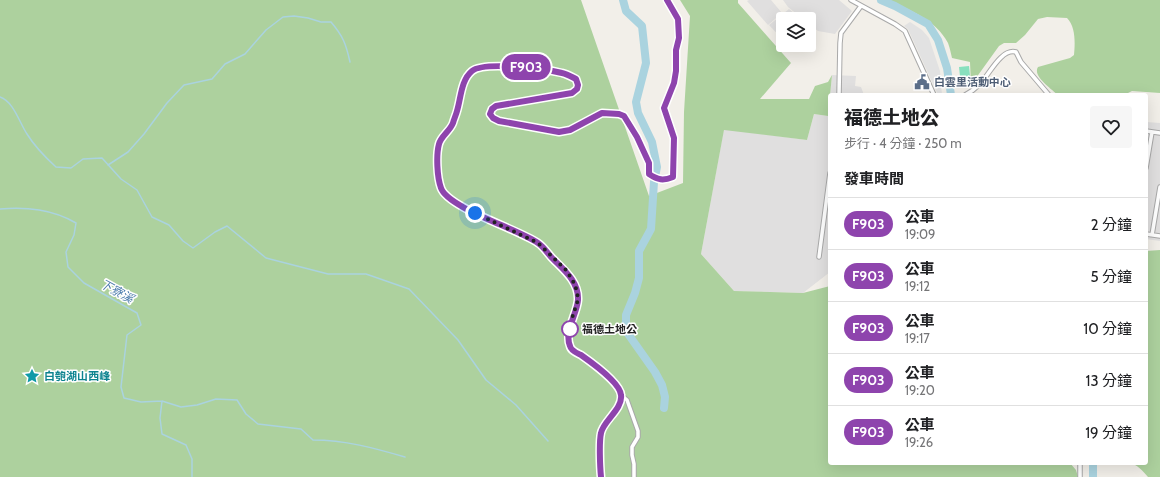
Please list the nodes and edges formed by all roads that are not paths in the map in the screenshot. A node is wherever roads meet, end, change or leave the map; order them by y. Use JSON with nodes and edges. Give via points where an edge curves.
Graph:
{"nodes":[{"id":1,"x":667,"y":0,"type":"edge"},
{"id":2,"x":851,"y":0,"type":"edge"},
{"id":3,"x":862,"y":6,"type":"junction"},
{"id":4,"x":839,"y":93,"type":"edge"},
{"id":5,"x":933,"y":93,"type":"edge"},
{"id":6,"x":969,"y":93,"type":"edge"},
{"id":7,"x":1047,"y":93,"type":"edge"},
{"id":8,"x":1148,"y":131,"type":"edge"},
{"id":9,"x":1152,"y":132,"type":"junction"},
{"id":10,"x":1160,"y":133,"type":"edge"},
{"id":11,"x":1148,"y":156,"type":"edge"},
{"id":12,"x":1160,"y":187,"type":"edge"},
{"id":13,"x":828,"y":188,"type":"edge"},
{"id":14,"x":1148,"y":234,"type":"edge"},
{"id":15,"x":1152,"y":235,"type":"junction"},
{"id":16,"x":1160,"y":236,"type":"edge"},
{"id":17,"x":819,"y":257,"type":"dead end"},
{"id":18,"x":621,"y":395,"type":"junction"},
{"id":19,"x":1080,"y":465,"type":"edge"},
{"id":20,"x":600,"y":477,"type":"edge"},
{"id":21,"x":634,"y":477,"type":"edge"},
{"id":22,"x":1080,"y":477,"type":"edge"}],
"edges":[{"from":1,"to":18,"type":"street","via":[[678,19],[679,38],[675,77],[664,108],[674,138],[673,177],[661,180],[649,174],[649,163],[637,137],[624,116],[619,114],[602,113],[570,130],[559,132],[493,118],[490,114],[496,106],[572,93],[577,89],[576,79],[563,73],[517,66],[479,67],[472,71],[462,89],[451,127],[439,144],[437,176],[444,194],[462,206],[538,243],[566,270],[573,281],[578,300],[572,318],[568,342],[570,348],[608,377],[618,387]]},
{"from":2,"to":3,"type":"street"},
{"from":3,"to":4,"type":"street","via":[[841,33]]},
{"from":3,"to":5,"type":"street","via":[[905,31]]},
{"from":6,"to":7,"type":"street","via":[[981,83],[1003,55],[1012,51],[1016,52],[1021,62]]},
{"from":8,"to":9,"type":"street"},
{"from":9,"to":10,"type":"street"},
{"from":9,"to":11,"type":"street"},
{"from":12,"to":15,"type":"street"},
{"from":13,"to":17,"type":"street"},
{"from":14,"to":15,"type":"street"},
{"from":15,"to":16,"type":"street"},
{"from":18,"to":20,"type":"street","via":[[620,404],[601,432]]},
{"from":18,"to":21,"type":"street","via":[[627,400],[638,431],[638,437],[632,447]]},
{"from":19,"to":22,"type":"street"}]}
